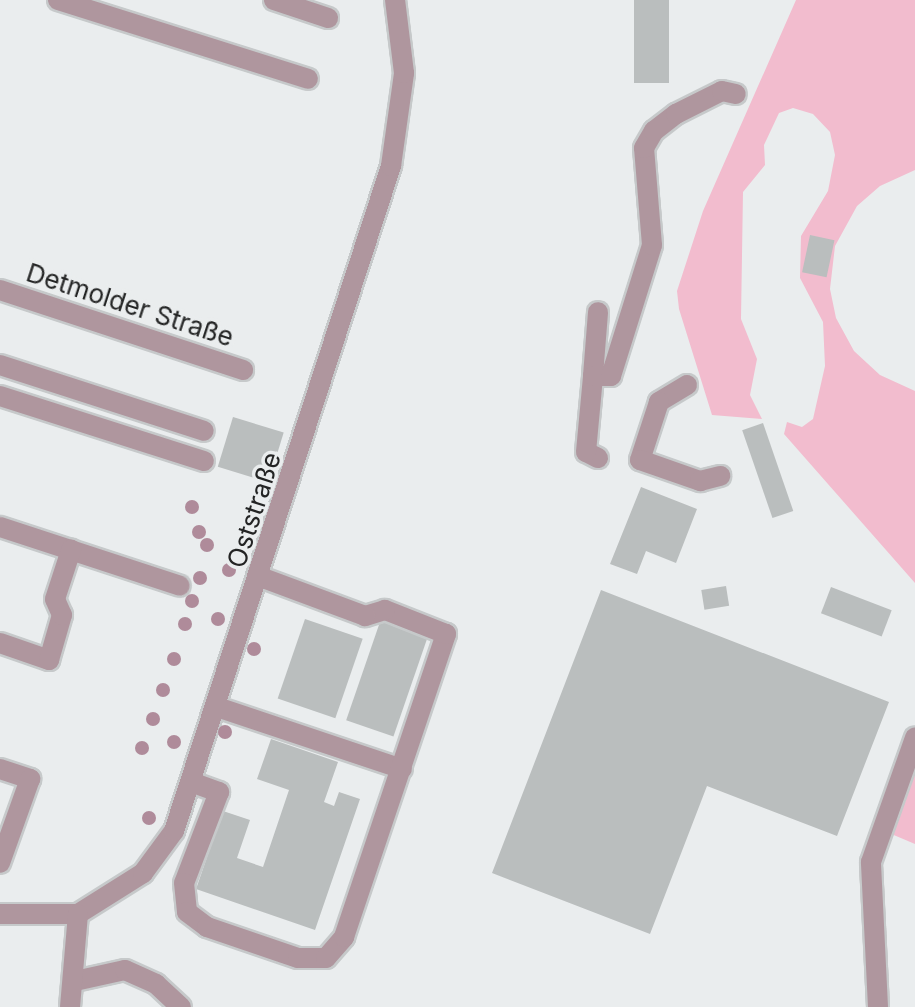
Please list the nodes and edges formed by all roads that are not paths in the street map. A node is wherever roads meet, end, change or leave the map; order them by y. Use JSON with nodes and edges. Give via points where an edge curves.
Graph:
{"nodes":[{"id":1,"x":58,"y":0,"type":"edge"},
{"id":2,"x":274,"y":0,"type":"edge"},
{"id":3,"x":395,"y":0,"type":"edge"},
{"id":4,"x":328,"y":18,"type":"dead end"},
{"id":5,"x":308,"y":79,"type":"dead end"},
{"id":6,"x":736,"y":94,"type":"dead end"},
{"id":7,"x":0,"y":290,"type":"edge"},
{"id":8,"x":598,"y":312,"type":"dead end"},
{"id":9,"x":0,"y":365,"type":"edge"},
{"id":10,"x":243,"y":370,"type":"dead end"},
{"id":11,"x":593,"y":376,"type":"junction"},
{"id":12,"x":687,"y":385,"type":"dead end"},
{"id":13,"x":0,"y":396,"type":"edge"},
{"id":14,"x":204,"y":431,"type":"dead end"},
{"id":15,"x":598,"y":458,"type":"dead end"},
{"id":16,"x":204,"y":461,"type":"dead end"},
{"id":17,"x":720,"y":476,"type":"dead end"},
{"id":18,"x":0,"y":527,"type":"edge"},
{"id":19,"x":71,"y":550,"type":"junction"},
{"id":20,"x":260,"y":577,"type":"junction"},
{"id":21,"x":180,"y":586,"type":"dead end"},
{"id":22,"x":0,"y":643,"type":"edge"},
{"id":23,"x":217,"y":707,"type":"junction"},
{"id":24,"x":915,"y":738,"type":"edge"},
{"id":25,"x":0,"y":769,"type":"edge"},
{"id":26,"x":402,"y":769,"type":"junction"},
{"id":27,"x":191,"y":782,"type":"junction"},
{"id":28,"x":0,"y":863,"type":"edge"},
{"id":29,"x":0,"y":914,"type":"edge"},
{"id":30,"x":78,"y":914,"type":"junction"},
{"id":31,"x":75,"y":981,"type":"junction"},
{"id":32,"x":156,"y":984,"type":"junction"},
{"id":33,"x":70,"y":1007,"type":"edge"},
{"id":34,"x":165,"y":1007,"type":"edge"},
{"id":35,"x":181,"y":1007,"type":"edge"},
{"id":36,"x":878,"y":1007,"type":"edge"}],
"edges":[{"from":1,"to":5,"type":"lane"},
{"from":2,"to":4,"type":"lane"},
{"from":3,"to":20,"type":"lane","name":"Oststraße","via":[[404,73],[391,166]]},
{"from":6,"to":11,"type":"lane","via":[[722,91],[676,114],[654,131],[644,148],[652,245],[611,376]]},
{"from":7,"to":10,"type":"lane","name":"Detmolder Straße"},
{"from":8,"to":11,"type":"lane"},
{"from":9,"to":14,"type":"lane"},
{"from":11,"to":15,"type":"lane","via":[[586,452]]},
{"from":12,"to":17,"type":"lane","via":[[659,402],[640,460],[700,481]]},
{"from":13,"to":16,"type":"lane"},
{"from":18,"to":19,"type":"lane"},
{"from":19,"to":21,"type":"lane"},
{"from":19,"to":22,"type":"lane","via":[[55,599],[62,615],[49,660]]},
{"from":20,"to":23,"type":"lane","name":"Oststraße"},
{"from":20,"to":26,"type":"lane","via":[[365,616],[385,610],[446,634]]},
{"from":23,"to":26,"type":"lane"},
{"from":23,"to":27,"type":"lane","name":"Oststraße"},
{"from":24,"to":36,"type":"lane","via":[[871,862]]},
{"from":25,"to":28,"type":"lane","via":[[30,779]]},
{"from":26,"to":27,"type":"lane","via":[[344,937],[326,958],[311,960],[207,927],[187,912],[184,883],[219,792]]},
{"from":27,"to":30,"type":"lane","name":"Oststraße","via":[[158,856],[116,894]]},
{"from":29,"to":30,"type":"lane","name":"Oststraße"},
{"from":30,"to":31,"type":"lane"},
{"from":31,"to":32,"type":"lane","via":[[125,970]]},
{"from":31,"to":33,"type":"lane"},
{"from":32,"to":34,"type":"lane"},
{"from":32,"to":35,"type":"lane"}]}
